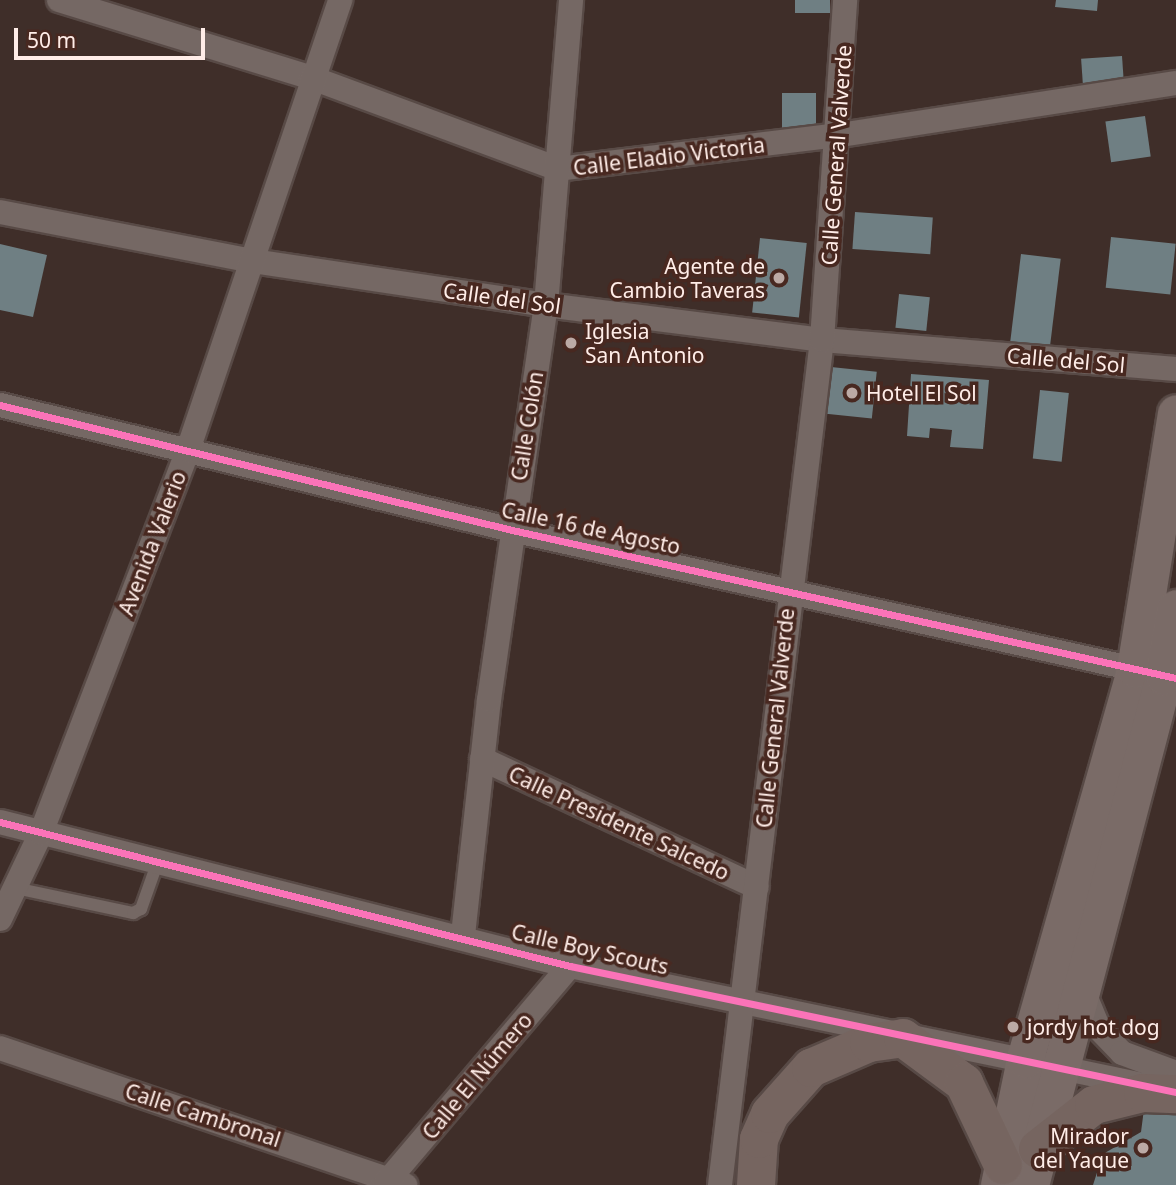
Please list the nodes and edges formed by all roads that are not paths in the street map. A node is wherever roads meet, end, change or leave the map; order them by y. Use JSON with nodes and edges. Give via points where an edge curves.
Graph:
{"nodes":[{"id":1,"x":59,"y":0,"type":"edge"},
{"id":2,"x":340,"y":0,"type":"edge"},
{"id":3,"x":571,"y":0,"type":"edge"},
{"id":4,"x":845,"y":0,"type":"edge"},
{"id":5,"x":119,"y":9,"type":"edge"},
{"id":6,"x":312,"y":78,"type":"junction"},
{"id":7,"x":1176,"y":83,"type":"edge"},
{"id":8,"x":840,"y":135,"type":"junction"},
{"id":9,"x":558,"y":169,"type":"junction"},
{"id":10,"x":0,"y":212,"type":"edge"},
{"id":11,"x":252,"y":261,"type":"junction"},
{"id":12,"x":545,"y":305,"type":"junction"},
{"id":13,"x":822,"y":340,"type":"junction"},
{"id":14,"x":1176,"y":369,"type":"edge"},
{"id":15,"x":0,"y":405,"type":"edge"},
{"id":16,"x":1176,"y":412,"type":"edge"},
{"id":17,"x":188,"y":450,"type":"junction"},
{"id":18,"x":512,"y":530,"type":"junction"},
{"id":19,"x":790,"y":588,"type":"junction"},
{"id":20,"x":1176,"y":608,"type":"edge"},
{"id":21,"x":1158,"y":674,"type":"edge"},
{"id":22,"x":482,"y":760,"type":"junction"},
{"id":23,"x":0,"y":822,"type":"edge"},
{"id":24,"x":41,"y":833,"type":"junction"},
{"id":25,"x":158,"y":861,"type":"junction"},
{"id":26,"x":757,"y":887,"type":"junction"},
{"id":27,"x":15,"y":888,"type":"junction"},
{"id":28,"x":0,"y":919,"type":"edge"},
{"id":29,"x":463,"y":935,"type":"junction"},
{"id":30,"x":570,"y":966,"type":"junction"},
{"id":31,"x":1080,"y":984,"type":"junction"},
{"id":32,"x":744,"y":1001,"type":"junction"},
{"id":33,"x":903,"y":1038,"type":"junction"},
{"id":34,"x":0,"y":1048,"type":"edge"},
{"id":35,"x":1041,"y":1063,"type":"junction"},
{"id":36,"x":1176,"y":1073,"type":"edge"},
{"id":37,"x":1176,"y":1093,"type":"edge"},
{"id":38,"x":1017,"y":1171,"type":"edge"},
{"id":39,"x":394,"y":1182,"type":"edge"},
{"id":40,"x":720,"y":1185,"type":"edge"},
{"id":41,"x":756,"y":1185,"type":"edge"}],
"edges":[{"from":1,"to":5,"type":"street","name":"Calle Eladio Victoria"},
{"from":2,"to":6,"type":"street","name":"Avenida Valerio"},
{"from":3,"to":9,"type":"street","name":"Calle Colón"},
{"from":4,"to":8,"type":"street","name":"Calle General Valverde"},
{"from":5,"to":6,"type":"street","name":"Calle Eladio Victoria"},
{"from":6,"to":9,"type":"street","name":"Calle Eladio Victoria"},
{"from":6,"to":11,"type":"street","name":"Avenida Valerio"},
{"from":7,"to":8,"type":"street","name":"Calle Eladio Victoria"},
{"from":8,"to":9,"type":"street","name":"Calle Eladio Victoria"},
{"from":8,"to":13,"type":"street","name":"Calle General Valverde"},
{"from":9,"to":12,"type":"street","name":"Calle Colón"},
{"from":10,"to":11,"type":"street","name":"Calle del Sol"},
{"from":11,"to":12,"type":"street","name":"Calle del Sol"},
{"from":11,"to":17,"type":"street","name":"Avenida Valerio"},
{"from":12,"to":13,"type":"street","name":"Calle del Sol"},
{"from":12,"to":18,"type":"street","name":"Calle Colón"},
{"from":13,"to":14,"type":"street","name":"Calle del Sol"},
{"from":13,"to":19,"type":"street","name":"Calle General Valverde"},
{"from":15,"to":17,"type":"street","name":"Calle 16 de Agosto"},
{"from":16,"to":21,"type":"main road"},
{"from":17,"to":18,"type":"street","name":"Calle 16 de Agosto"},
{"from":17,"to":24,"type":"street","name":"Avenida Valerio"},
{"from":18,"to":19,"type":"street","name":"Calle 16 de Agosto"},
{"from":18,"to":22,"type":"street","name":"Calle Colón"},
{"from":19,"to":21,"type":"street","name":"Calle 16 de Agosto"},
{"from":19,"to":26,"type":"street","name":"Calle General Valverde"},
{"from":20,"to":21,"type":"main road"},
{"from":21,"to":31,"type":"main road"},
{"from":21,"to":35,"type":"main road"},
{"from":22,"to":26,"type":"street","name":"Calle Presidente Salcedo"},
{"from":22,"to":29,"type":"street","name":"Calle Colón"},
{"from":23,"to":24,"type":"street","name":"Calle Boy Scouts"},
{"from":24,"to":25,"type":"street","name":"Calle Boy Scouts"},
{"from":24,"to":27,"type":"street","name":"Avenida Valerio"},
{"from":25,"to":27,"type":"lane","via":[[141,909],[133,913]]},
{"from":25,"to":29,"type":"street","name":"Calle Boy Scouts"},
{"from":26,"to":32,"type":"street","name":"Calle General Valverde"},
{"from":27,"to":28,"type":"street","name":"Avenida Valerio"},
{"from":29,"to":30,"type":"street","name":"Calle Boy Scouts"},
{"from":30,"to":32,"type":"street","name":"Calle Boy Scouts"},
{"from":30,"to":39,"type":"street","name":"Calle El Número"},
{"from":31,"to":35,"type":"main road"},
{"from":31,"to":36,"type":"street","via":[[1099,1030],[1122,1053]]},
{"from":32,"to":33,"type":"street","name":"Calle Boy Scouts"},
{"from":32,"to":40,"type":"street","name":"Calle General Valverde"},
{"from":33,"to":35,"type":"street","name":"Calle Boy Scouts"},
{"from":33,"to":38,"type":"main road","via":[[964,1083]]},
{"from":33,"to":41,"type":"main road","via":[[869,1043],[811,1068],[770,1114],[759,1139]]},
{"from":34,"to":39,"type":"street","name":"Calle Cambronal"},
{"from":35,"to":37,"type":"street","name":"Calle Boy Scouts"},
{"from":35,"to":38,"type":"main road"},
{"from":37,"to":38,"type":"main road","via":[[1130,1094],[1094,1105]]}]}
